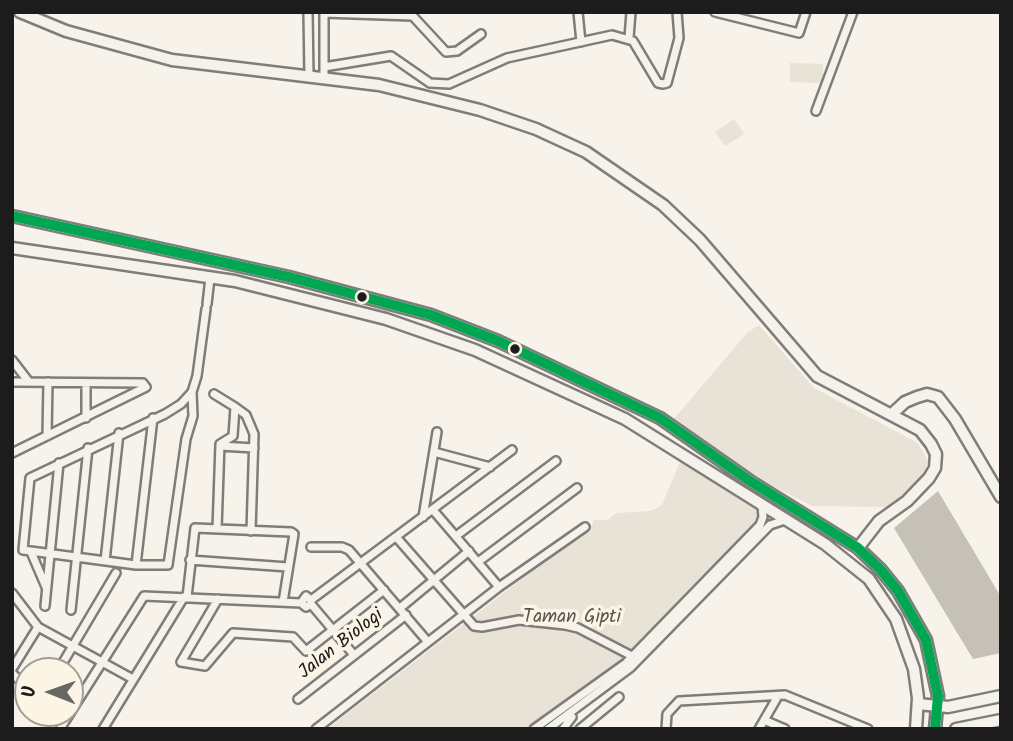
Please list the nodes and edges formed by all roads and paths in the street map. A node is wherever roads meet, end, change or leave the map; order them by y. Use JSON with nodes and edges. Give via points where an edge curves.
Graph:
{"nodes":[{"id":1,"x":20,"y":12,"type":"edge"},
{"id":2,"x":308,"y":12,"type":"edge"},
{"id":3,"x":578,"y":12,"type":"edge"},
{"id":4,"x":631,"y":12,"type":"edge"},
{"id":5,"x":677,"y":12,"type":"edge"},
{"id":6,"x":715,"y":12,"type":"edge"},
{"id":7,"x":806,"y":12,"type":"edge"},
{"id":8,"x":853,"y":12,"type":"edge"},
{"id":9,"x":324,"y":13,"type":"edge"},
{"id":10,"x":411,"y":14,"type":"edge"},
{"id":11,"x":481,"y":34,"type":"dead end"},
{"id":12,"x":629,"y":38,"type":"junction"},
{"id":13,"x":581,"y":42,"type":"junction"},
{"id":14,"x":324,"y":72,"type":"junction"},
{"id":15,"x":309,"y":76,"type":"junction"},
{"id":16,"x":817,"y":111,"type":"dead end"},
{"id":17,"x":12,"y":216,"type":"edge"},
{"id":18,"x":12,"y":248,"type":"edge"},
{"id":19,"x":289,"y":277,"type":"junction"},
{"id":20,"x":210,"y":278,"type":"junction"},
{"id":21,"x":285,"y":293,"type":"junction"},
{"id":22,"x":431,"y":315,"type":"junction"},
{"id":23,"x":424,"y":331,"type":"junction"},
{"id":24,"x":12,"y":360,"type":"edge"},
{"id":25,"x":12,"y":382,"type":"edge"},
{"id":26,"x":29,"y":382,"type":"junction"},
{"id":27,"x":48,"y":382,"type":"junction"},
{"id":28,"x":86,"y":383,"type":"junction"},
{"id":29,"x":192,"y":391,"type":"junction"},
{"id":30,"x":214,"y":394,"type":"dead end"},
{"id":31,"x":235,"y":407,"type":"junction"},
{"id":32,"x":892,"y":414,"type":"junction"},
{"id":33,"x":86,"y":418,"type":"junction"},
{"id":34,"x":153,"y":418,"type":"junction"},
{"id":35,"x":437,"y":432,"type":"dead end"},
{"id":36,"x":119,"y":433,"type":"junction"},
{"id":37,"x":47,"y":436,"type":"junction"},
{"id":38,"x":220,"y":446,"type":"junction"},
{"id":39,"x":88,"y":448,"type":"junction"},
{"id":40,"x":254,"y":448,"type":"junction"},
{"id":41,"x":512,"y":450,"type":"dead end"},
{"id":42,"x":434,"y":452,"type":"junction"},
{"id":43,"x":12,"y":453,"type":"edge"},
{"id":44,"x":556,"y":461,"type":"dead end"},
{"id":45,"x":59,"y":463,"type":"junction"},
{"id":46,"x":490,"y":467,"type":"junction"},
{"id":47,"x":577,"y":488,"type":"dead end"},
{"id":48,"x":1001,"y":497,"type":"edge"},
{"id":49,"x":761,"y":506,"type":"junction"},
{"id":50,"x":433,"y":510,"type":"junction"},
{"id":51,"x":423,"y":517,"type":"junction"},
{"id":52,"x":785,"y":520,"type":"junction"},
{"id":53,"x":585,"y":527,"type":"dead end"},
{"id":54,"x":217,"y":529,"type":"junction"},
{"id":55,"x":251,"y":531,"type":"junction"},
{"id":56,"x":456,"y":536,"type":"junction"},
{"id":57,"x":397,"y":538,"type":"junction"},
{"id":58,"x":312,"y":547,"type":"dead end"},
{"id":59,"x":858,"y":548,"type":"junction"},
{"id":60,"x":469,"y":551,"type":"junction"},
{"id":61,"x":31,"y":552,"type":"junction"},
{"id":62,"x":50,"y":555,"type":"junction"},
{"id":63,"x":77,"y":558,"type":"junction"},
{"id":64,"x":105,"y":561,"type":"junction"},
{"id":65,"x":190,"y":561,"type":"junction"},
{"id":66,"x":361,"y":562,"type":"junction"},
{"id":67,"x":478,"y":562,"type":"junction"},
{"id":68,"x":136,"y":565,"type":"junction"},
{"id":69,"x":288,"y":567,"type":"junction"},
{"id":70,"x":116,"y":573,"type":"dead end"},
{"id":71,"x":433,"y":580,"type":"junction"},
{"id":72,"x":499,"y":587,"type":"junction"},
{"id":73,"x":46,"y":588,"type":"junction"},
{"id":74,"x":384,"y":590,"type":"junction"},
{"id":75,"x":12,"y":593,"type":"edge"},
{"id":76,"x":186,"y":597,"type":"junction"},
{"id":77,"x":218,"y":599,"type":"junction"},
{"id":78,"x":283,"y":602,"type":"junction"},
{"id":79,"x":311,"y":602,"type":"junction"},
{"id":80,"x":14,"y":605,"type":"edge"},
{"id":81,"x":45,"y":606,"type":"dead end"},
{"id":82,"x":400,"y":608,"type":"junction"},
{"id":83,"x":71,"y":610,"type":"dead end"},
{"id":84,"x":464,"y":614,"type":"junction"},
{"id":85,"x":406,"y":615,"type":"junction"},
{"id":86,"x":38,"y":627,"type":"junction"},
{"id":87,"x":333,"y":629,"type":"junction"},
{"id":88,"x":428,"y":642,"type":"junction"},
{"id":89,"x":647,"y":645,"type":"junction"},
{"id":90,"x":72,"y":646,"type":"junction"},
{"id":91,"x":354,"y":655,"type":"junction"},
{"id":92,"x":632,"y":656,"type":"junction"},
{"id":93,"x":66,"y":657,"type":"edge"},
{"id":94,"x":102,"y":662,"type":"junction"},
{"id":95,"x":12,"y":671,"type":"edge"},
{"id":96,"x":133,"y":680,"type":"junction"},
{"id":97,"x":84,"y":688,"type":"edge"},
{"id":98,"x":778,"y":696,"type":"junction"},
{"id":99,"x":1001,"y":696,"type":"edge"},
{"id":100,"x":619,"y":697,"type":"dead end"},
{"id":101,"x":298,"y":699,"type":"dead end"},
{"id":102,"x":586,"y":701,"type":"junction"},
{"id":103,"x":918,"y":704,"type":"junction"},
{"id":104,"x":938,"y":706,"type":"junction"},
{"id":105,"x":764,"y":720,"type":"junction"},
{"id":106,"x":1001,"y":720,"type":"edge"},
{"id":107,"x":105,"y":728,"type":"edge"},
{"id":108,"x":919,"y":728,"type":"edge"},
{"id":109,"x":316,"y":729,"type":"edge"},
{"id":110,"x":534,"y":729,"type":"edge"},
{"id":111,"x":548,"y":729,"type":"edge"},
{"id":112,"x":563,"y":729,"type":"edge"},
{"id":113,"x":580,"y":729,"type":"edge"},
{"id":114,"x":666,"y":729,"type":"edge"},
{"id":115,"x":758,"y":729,"type":"edge"},
{"id":116,"x":785,"y":729,"type":"edge"},
{"id":117,"x":869,"y":729,"type":"edge"},
{"id":118,"x":935,"y":729,"type":"edge"},
{"id":119,"x":956,"y":729,"type":"edge"}],
"edges":[{"from":1,"to":15,"type":"main road","via":[[66,31],[172,60]]},
{"from":2,"to":15,"type":"street"},
{"from":3,"to":13,"type":"street"},
{"from":4,"to":12,"type":"street"},
{"from":5,"to":12,"type":"street","via":[[679,38],[667,82],[658,83]]},
{"from":6,"to":7,"type":"street","via":[[799,33]]},
{"from":8,"to":16,"type":"street"},
{"from":9,"to":10,"type":"street"},
{"from":9,"to":14,"type":"street"},
{"from":10,"to":11,"type":"street","via":[[446,52],[457,51]]},
{"from":12,"to":13,"type":"street","via":[[612,35]]},
{"from":13,"to":14,"type":"street","via":[[507,58],[449,84],[430,83],[391,56]]},
{"from":14,"to":15,"type":"main road"},
{"from":14,"to":32,"type":"main road","via":[[480,110],[586,152],[663,205],[700,240],[817,376]]},
{"from":17,"to":19,"type":"main road"},
{"from":18,"to":20,"type":"main road"},
{"from":19,"to":21,"type":"main road"},
{"from":19,"to":22,"type":"main road"},
{"from":20,"to":21,"type":"main road"},
{"from":20,"to":29,"type":"street"},
{"from":21,"to":23,"type":"main road"},
{"from":22,"to":23,"type":"main road"},
{"from":22,"to":59,"type":"main road","via":[[498,341],[660,418]]},
{"from":23,"to":49,"type":"main road","via":[[625,419]]},
{"from":24,"to":26,"type":"street"},
{"from":25,"to":26,"type":"street"},
{"from":26,"to":27,"type":"street"},
{"from":27,"to":28,"type":"street"},
{"from":27,"to":37,"type":"street"},
{"from":28,"to":33,"type":"street"},
{"from":28,"to":33,"type":"street","via":[[146,386]]},
{"from":29,"to":34,"type":"street","via":[[177,407]]},
{"from":29,"to":68,"type":"street","via":[[193,416],[169,563],[163,567]]},
{"from":30,"to":31,"type":"street"},
{"from":31,"to":38,"type":"street","via":[[233,436]]},
{"from":31,"to":40,"type":"street","via":[[253,426]]},
{"from":32,"to":48,"type":"main road","via":[[917,397],[938,397]]},
{"from":32,"to":59,"type":"main road","via":[[920,430],[936,454],[935,468],[907,501],[879,520]]},
{"from":33,"to":37,"type":"street"},
{"from":34,"to":36,"type":"street"},
{"from":34,"to":68,"type":"street"},
{"from":35,"to":42,"type":"street"},
{"from":36,"to":39,"type":"street"},
{"from":36,"to":64,"type":"street"},
{"from":37,"to":43,"type":"street"},
{"from":38,"to":40,"type":"street"},
{"from":38,"to":54,"type":"street"},
{"from":39,"to":45,"type":"street"},
{"from":39,"to":63,"type":"street"},
{"from":40,"to":55,"type":"street"},
{"from":41,"to":46,"type":"street"},
{"from":42,"to":46,"type":"street"},
{"from":42,"to":51,"type":"street"},
{"from":44,"to":56,"type":"street"},
{"from":45,"to":61,"type":"street","via":[[29,480],[21,546]]},
{"from":45,"to":62,"type":"street"},
{"from":46,"to":50,"type":"street"},
{"from":47,"to":67,"type":"street"},
{"from":49,"to":52,"type":"main road"},
{"from":49,"to":89,"type":"street","via":[[760,525]]},
{"from":50,"to":51,"type":"street"},
{"from":50,"to":56,"type":"street"},
{"from":51,"to":57,"type":"street"},
{"from":52,"to":89,"type":"street","via":[[770,525]]},
{"from":52,"to":103,"type":"main road","via":[[849,560],[883,597],[906,643]]},
{"from":53,"to":72,"type":"street"},
{"from":54,"to":55,"type":"street"},
{"from":54,"to":65,"type":"street","via":[[194,529]]},
{"from":55,"to":69,"type":"street","via":[[294,533]]},
{"from":56,"to":60,"type":"street"},
{"from":57,"to":66,"type":"street"},
{"from":57,"to":71,"type":"street"},
{"from":58,"to":66,"type":"street","via":[[344,547]]},
{"from":59,"to":104,"type":"main road","via":[[898,591],[917,622],[934,667]]},
{"from":60,"to":67,"type":"street"},
{"from":60,"to":71,"type":"street","name":"Jalan Biologi"},
{"from":61,"to":62,"type":"street"},
{"from":61,"to":73,"type":"street"},
{"from":62,"to":63,"type":"street"},
{"from":62,"to":73,"type":"street"},
{"from":63,"to":64,"type":"street"},
{"from":63,"to":83,"type":"street"},
{"from":64,"to":68,"type":"street"},
{"from":65,"to":69,"type":"street"},
{"from":65,"to":76,"type":"street"},
{"from":66,"to":74,"type":"street"},
{"from":66,"to":79,"type":"street"},
{"from":67,"to":72,"type":"street"},
{"from":69,"to":78,"type":"street"},
{"from":70,"to":90,"type":"street"},
{"from":71,"to":82,"type":"street","name":"Jalan Biologi"},
{"from":71,"to":84,"type":"street"},
{"from":72,"to":84,"type":"street"},
{"from":73,"to":81,"type":"street"},
{"from":74,"to":82,"type":"street"},
{"from":74,"to":87,"type":"street"},
{"from":75,"to":80,"type":"street"},
{"from":76,"to":77,"type":"street"},
{"from":76,"to":94,"type":"street","via":[[140,598]]},
{"from":76,"to":96,"type":"street"},
{"from":77,"to":78,"type":"street"},
{"from":77,"to":87,"type":"street","via":[[181,659],[184,664],[205,666],[233,633],[291,637],[306,651]]},
{"from":78,"to":79,"type":"street","via":[[306,607]]},
{"from":79,"to":87,"type":"street"},
{"from":80,"to":86,"type":"street"},
{"from":82,"to":85,"type":"street"},
{"from":84,"to":88,"type":"street"},
{"from":84,"to":92,"type":"street","via":[[477,627],[519,620],[565,625]]},
{"from":85,"to":88,"type":"street"},
{"from":85,"to":91,"type":"street","name":"Jalan Biologi"},
{"from":86,"to":90,"type":"street"},
{"from":86,"to":95,"type":"street"},
{"from":87,"to":91,"type":"street"},
{"from":88,"to":109,"type":"street"},
{"from":89,"to":92,"type":"street"},
{"from":89,"to":102,"type":"street","via":[[630,668]]},
{"from":90,"to":93,"type":"street"},
{"from":90,"to":94,"type":"street"},
{"from":91,"to":101,"type":"street","name":"Jalan Biologi"},
{"from":92,"to":110,"type":"street"},
{"from":94,"to":96,"type":"street"},
{"from":94,"to":97,"type":"street"},
{"from":96,"to":107,"type":"street"},
{"from":98,"to":105,"type":"street"},
{"from":98,"to":114,"type":"street","via":[[679,701],[667,714]]},
{"from":98,"to":117,"type":"street","via":[[791,696]]},
{"from":99,"to":104,"type":"main road"},
{"from":100,"to":113,"type":"street"},
{"from":102,"to":111,"type":"street"},
{"from":102,"to":112,"type":"street"},
{"from":103,"to":104,"type":"main road"},
{"from":103,"to":108,"type":"main road"},
{"from":104,"to":118,"type":"main road"},
{"from":105,"to":115,"type":"street"},
{"from":105,"to":116,"type":"street"},
{"from":106,"to":119,"type":"main road"}]}
